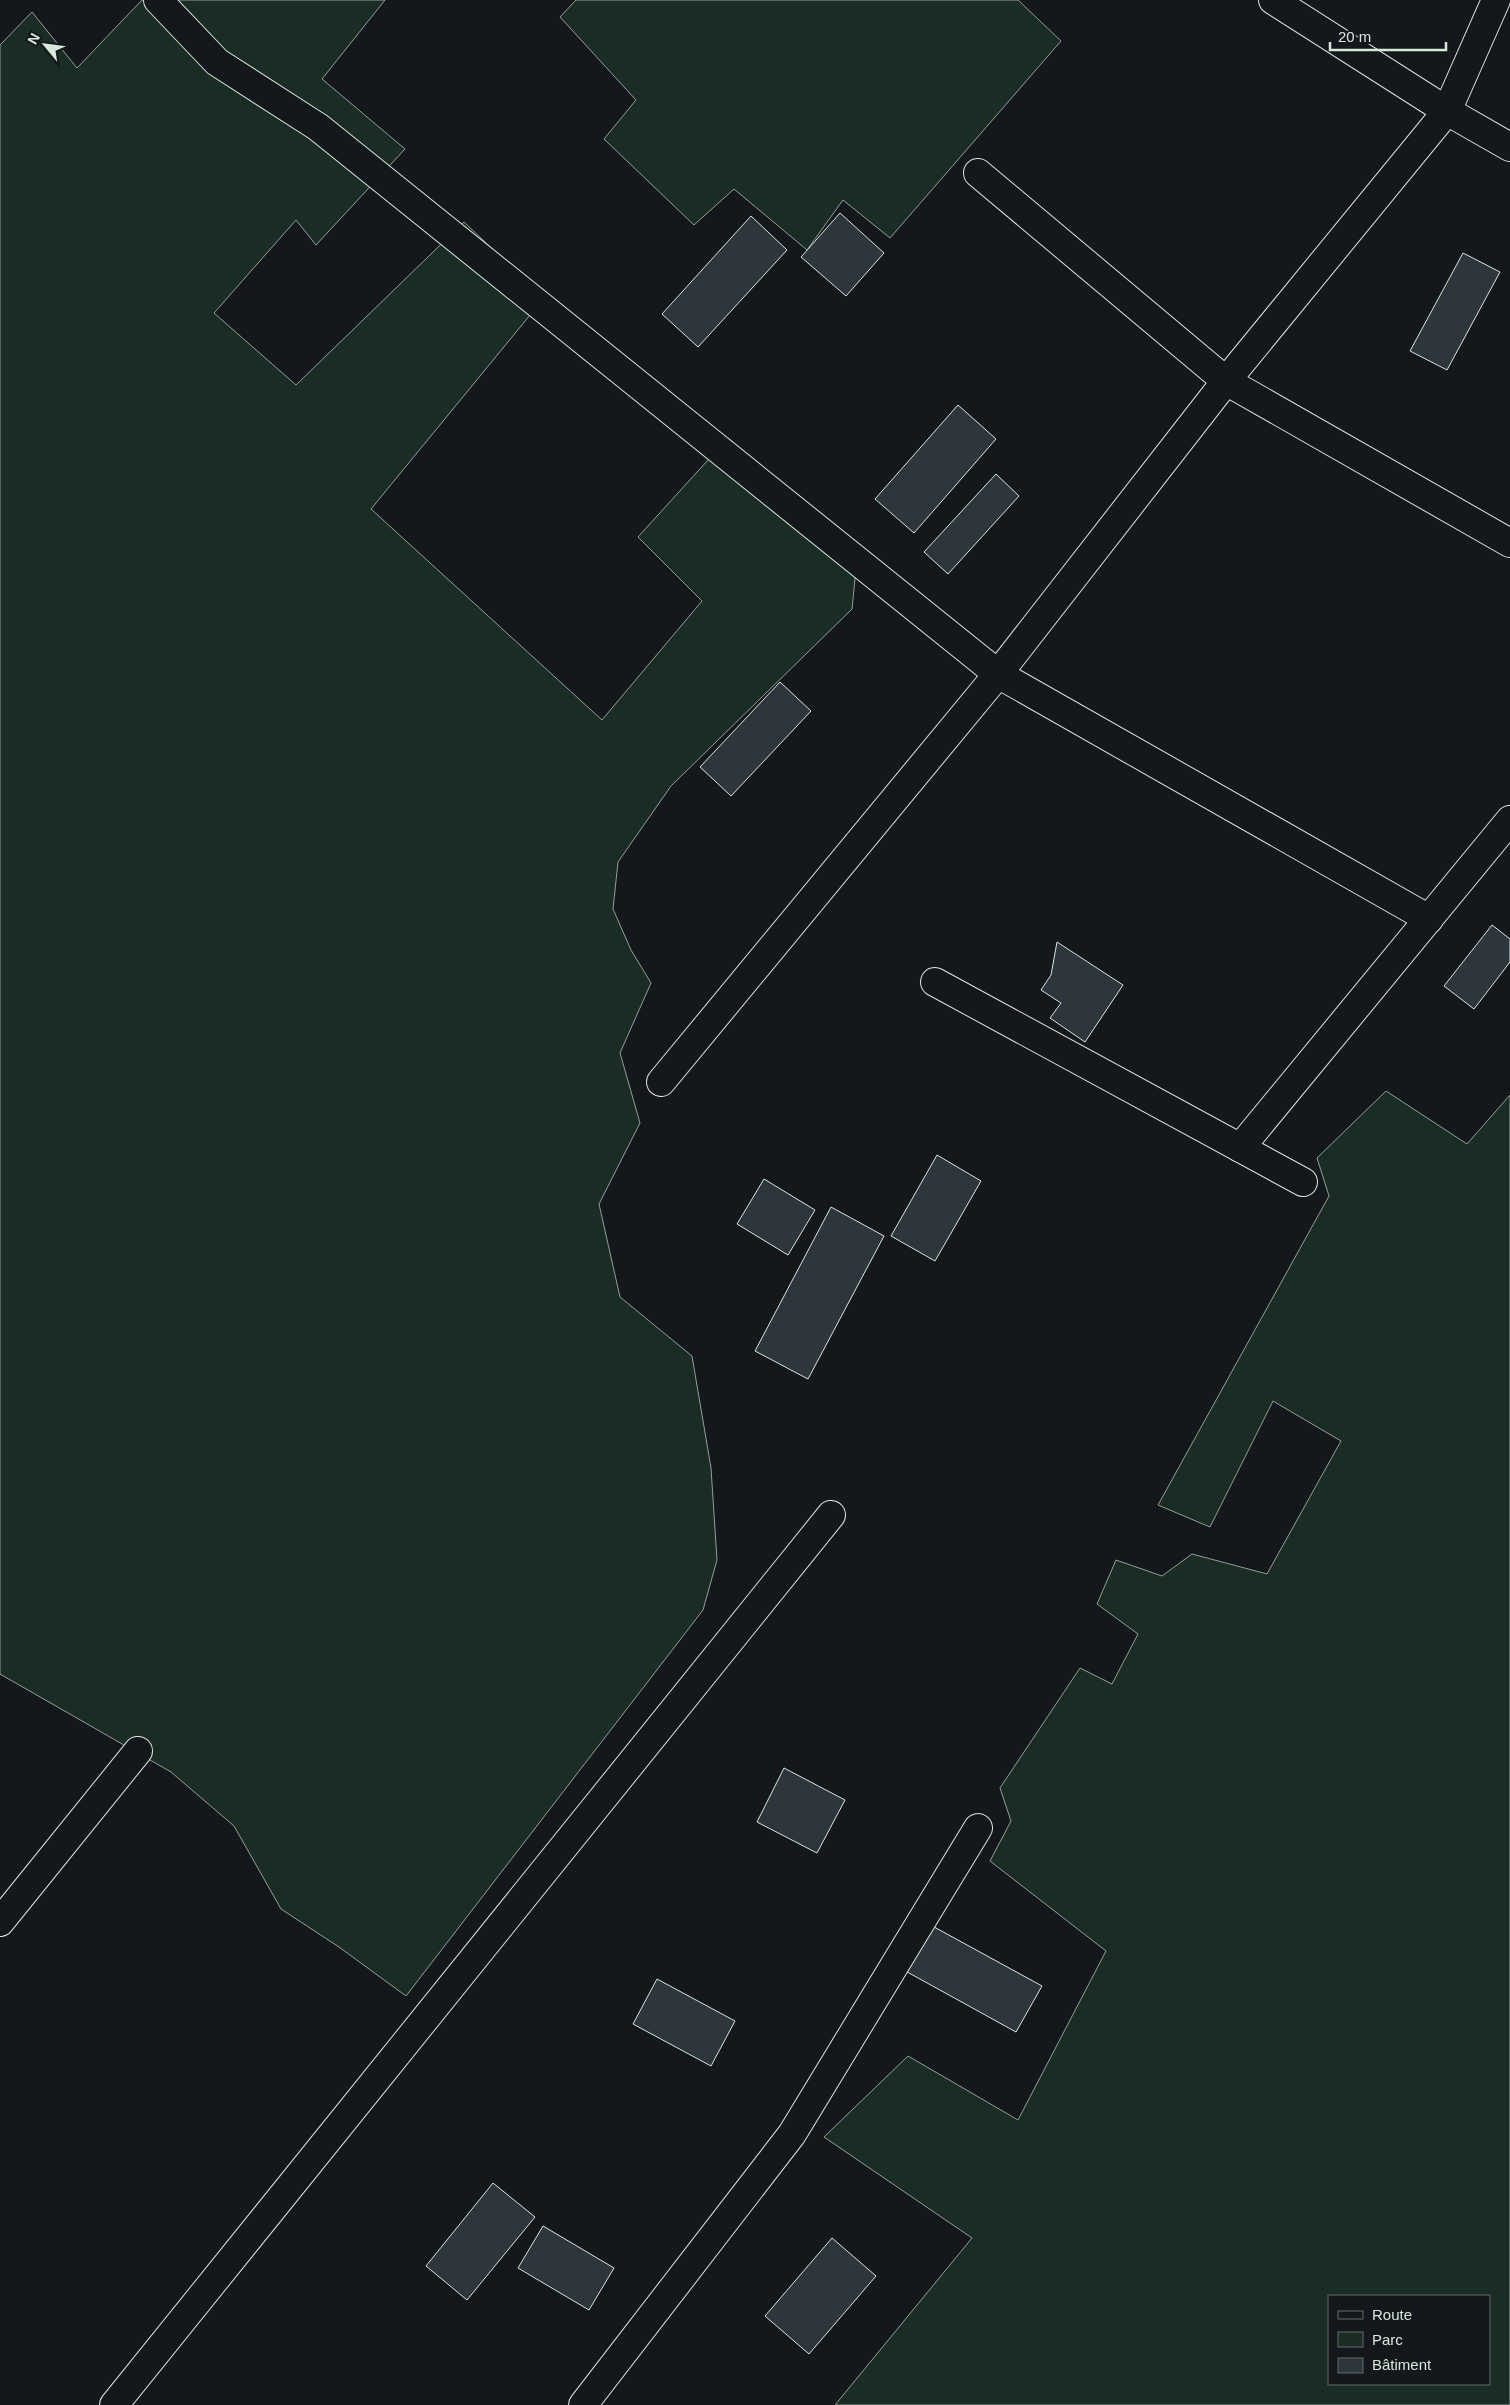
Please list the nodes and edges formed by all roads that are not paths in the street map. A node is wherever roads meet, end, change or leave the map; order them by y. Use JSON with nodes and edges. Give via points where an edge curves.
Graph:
{"nodes":[{"id":1,"x":158,"y":0,"type":"edge"},
{"id":2,"x":1273,"y":0,"type":"edge"},
{"id":3,"x":1496,"y":0,"type":"edge"},
{"id":4,"x":1447,"y":111,"type":"junction"},
{"id":5,"x":1510,"y":147,"type":"edge"},
{"id":6,"x":978,"y":173,"type":"dead end"},
{"id":7,"x":1226,"y":381,"type":"junction"},
{"id":8,"x":1510,"y":543,"type":"edge"},
{"id":9,"x":998,"y":674,"type":"junction"},
{"id":10,"x":1510,"y":820,"type":"edge"},
{"id":11,"x":1429,"y":919,"type":"junction"},
{"id":12,"x":935,"y":982,"type":"dead end"},
{"id":13,"x":661,"y":1082,"type":"dead end"},
{"id":14,"x":1240,"y":1148,"type":"junction"},
{"id":15,"x":1303,"y":1182,"type":"dead end"},
{"id":16,"x":831,"y":1514,"type":"dead end"},
{"id":17,"x":138,"y":1750,"type":"dead end"},
{"id":18,"x":978,"y":1828,"type":"dead end"},
{"id":19,"x":0,"y":1922,"type":"edge"},
{"id":20,"x":114,"y":2405,"type":"edge"},
{"id":21,"x":583,"y":2405,"type":"edge"}],
"edges":[{"from":1,"to":9,"type":"street","via":[[217,62],[318,127]]},
{"from":2,"to":4,"type":"street"},
{"from":3,"to":4,"type":"street"},
{"from":4,"to":5,"type":"street"},
{"from":4,"to":7,"type":"street"},
{"from":6,"to":7,"type":"street"},
{"from":7,"to":8,"type":"street"},
{"from":7,"to":9,"type":"street"},
{"from":9,"to":11,"type":"street"},
{"from":9,"to":13,"type":"street"},
{"from":10,"to":11,"type":"street"},
{"from":11,"to":14,"type":"street"},
{"from":12,"to":14,"type":"street"},
{"from":14,"to":15,"type":"street"},
{"from":16,"to":20,"type":"street"},
{"from":17,"to":19,"type":"street"},
{"from":18,"to":21,"type":"street","via":[[792,2134]]}]}
